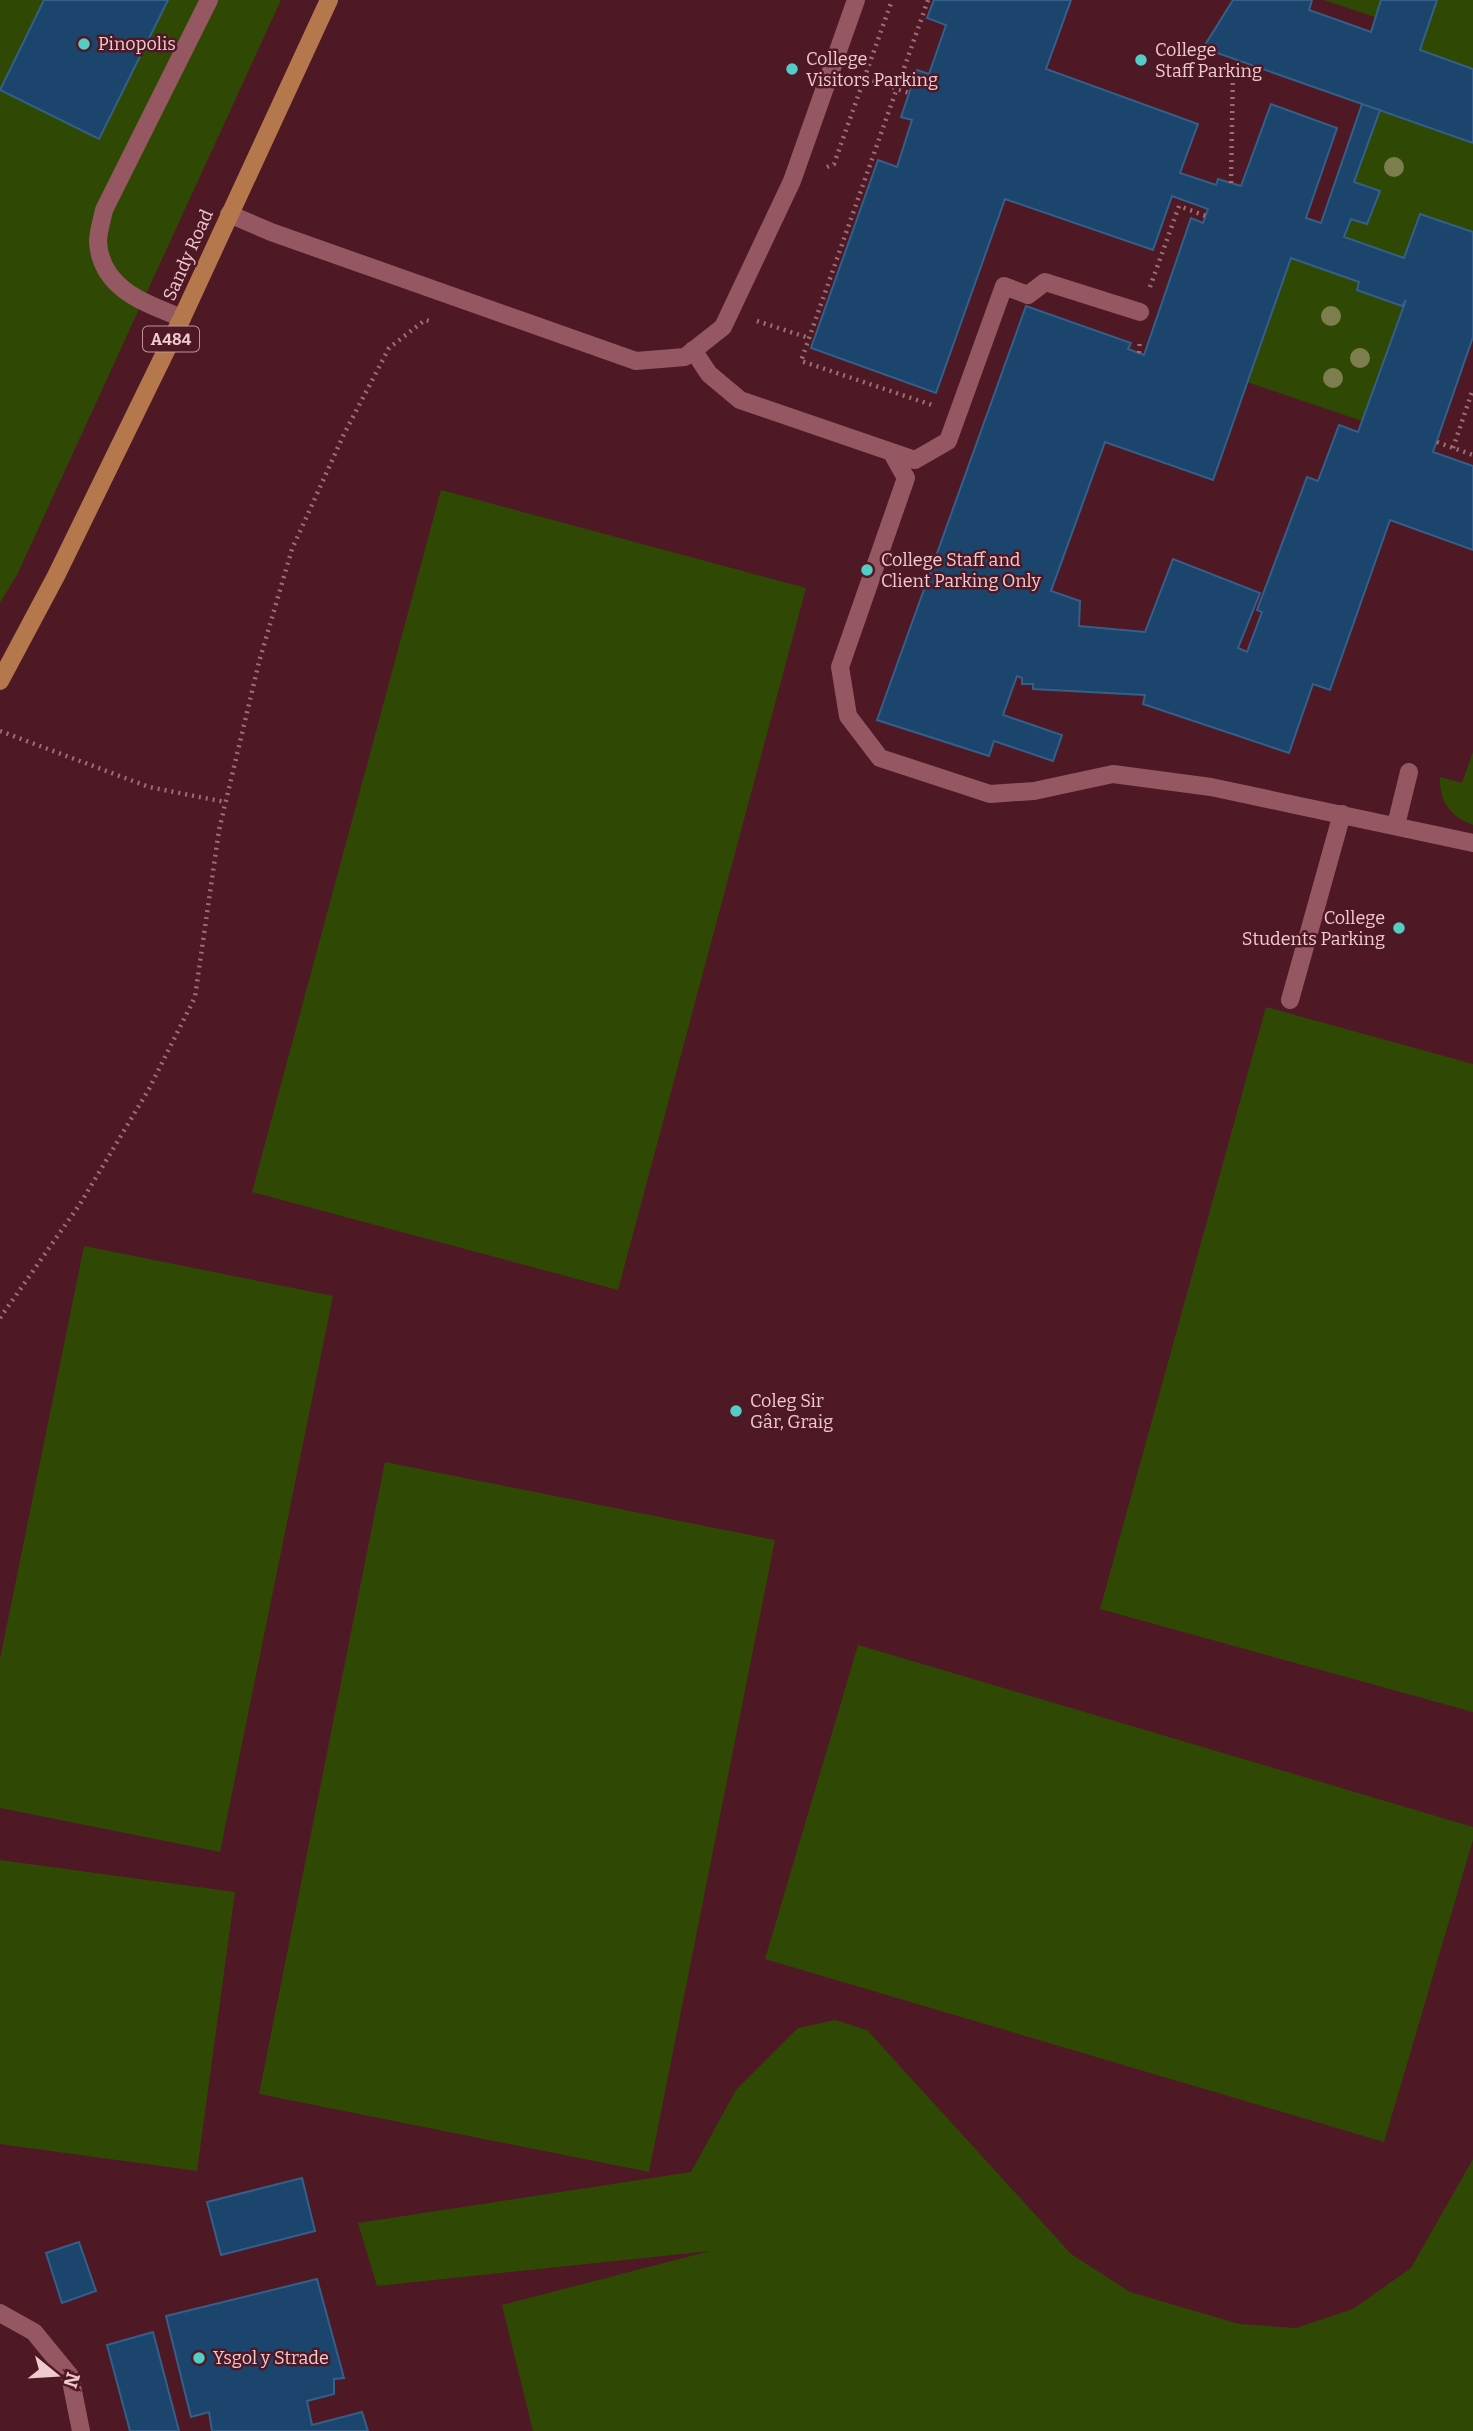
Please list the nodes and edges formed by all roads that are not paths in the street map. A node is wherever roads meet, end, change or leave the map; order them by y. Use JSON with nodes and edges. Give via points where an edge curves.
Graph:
{"nodes":[{"id":1,"x":209,"y":0,"type":"edge"},
{"id":2,"x":329,"y":0,"type":"edge"},
{"id":3,"x":856,"y":0,"type":"edge"},
{"id":4,"x":229,"y":214,"type":"junction"},
{"id":5,"x":1140,"y":312,"type":"road end"},
{"id":6,"x":182,"y":318,"type":"junction"},
{"id":7,"x":693,"y":351,"type":"junction"},
{"id":8,"x":892,"y":453,"type":"junction"},
{"id":9,"x":1,"y":677,"type":"edge"},
{"id":10,"x":1409,"y":772,"type":"dead end"},
{"id":11,"x":1342,"y":814,"type":"junction"},
{"id":12,"x":1396,"y":825,"type":"junction"},
{"id":13,"x":1473,"y":843,"type":"edge"},
{"id":14,"x":1290,"y":1000,"type":"dead end"},
{"id":15,"x":0,"y":2313,"type":"edge"},
{"id":16,"x":81,"y":2431,"type":"edge"}],
"edges":[{"from":1,"to":6,"type":"lane","via":[[104,210],[99,242],[104,264],[119,289]]},
{"from":2,"to":4,"type":"main road","name":"Sandy Road","number":"A484"},
{"from":3,"to":7,"type":"lane","via":[[792,181],[723,327]]},
{"from":4,"to":6,"type":"main road","name":"Sandy Road","number":"A484"},
{"from":4,"to":7,"type":"lane","via":[[636,361],[685,358]]},
{"from":5,"to":8,"type":"lane","via":[[1045,282],[1028,295],[1004,286],[948,441],[915,460]]},
{"from":6,"to":9,"type":"main road","name":"Sandy Road","number":"A484","via":[[56,576]]},
{"from":7,"to":8,"type":"lane","via":[[709,374],[740,400]]},
{"from":8,"to":11,"type":"lane","via":[[906,478],[840,667],[848,716],[880,758],[990,794],[1034,791],[1113,774],[1211,787]]},
{"from":10,"to":12,"type":"lane"},
{"from":11,"to":12,"type":"lane"},
{"from":11,"to":14,"type":"lane"},
{"from":12,"to":13,"type":"lane"},
{"from":15,"to":16,"type":"lane","via":[[34,2332],[70,2376]]}]}
